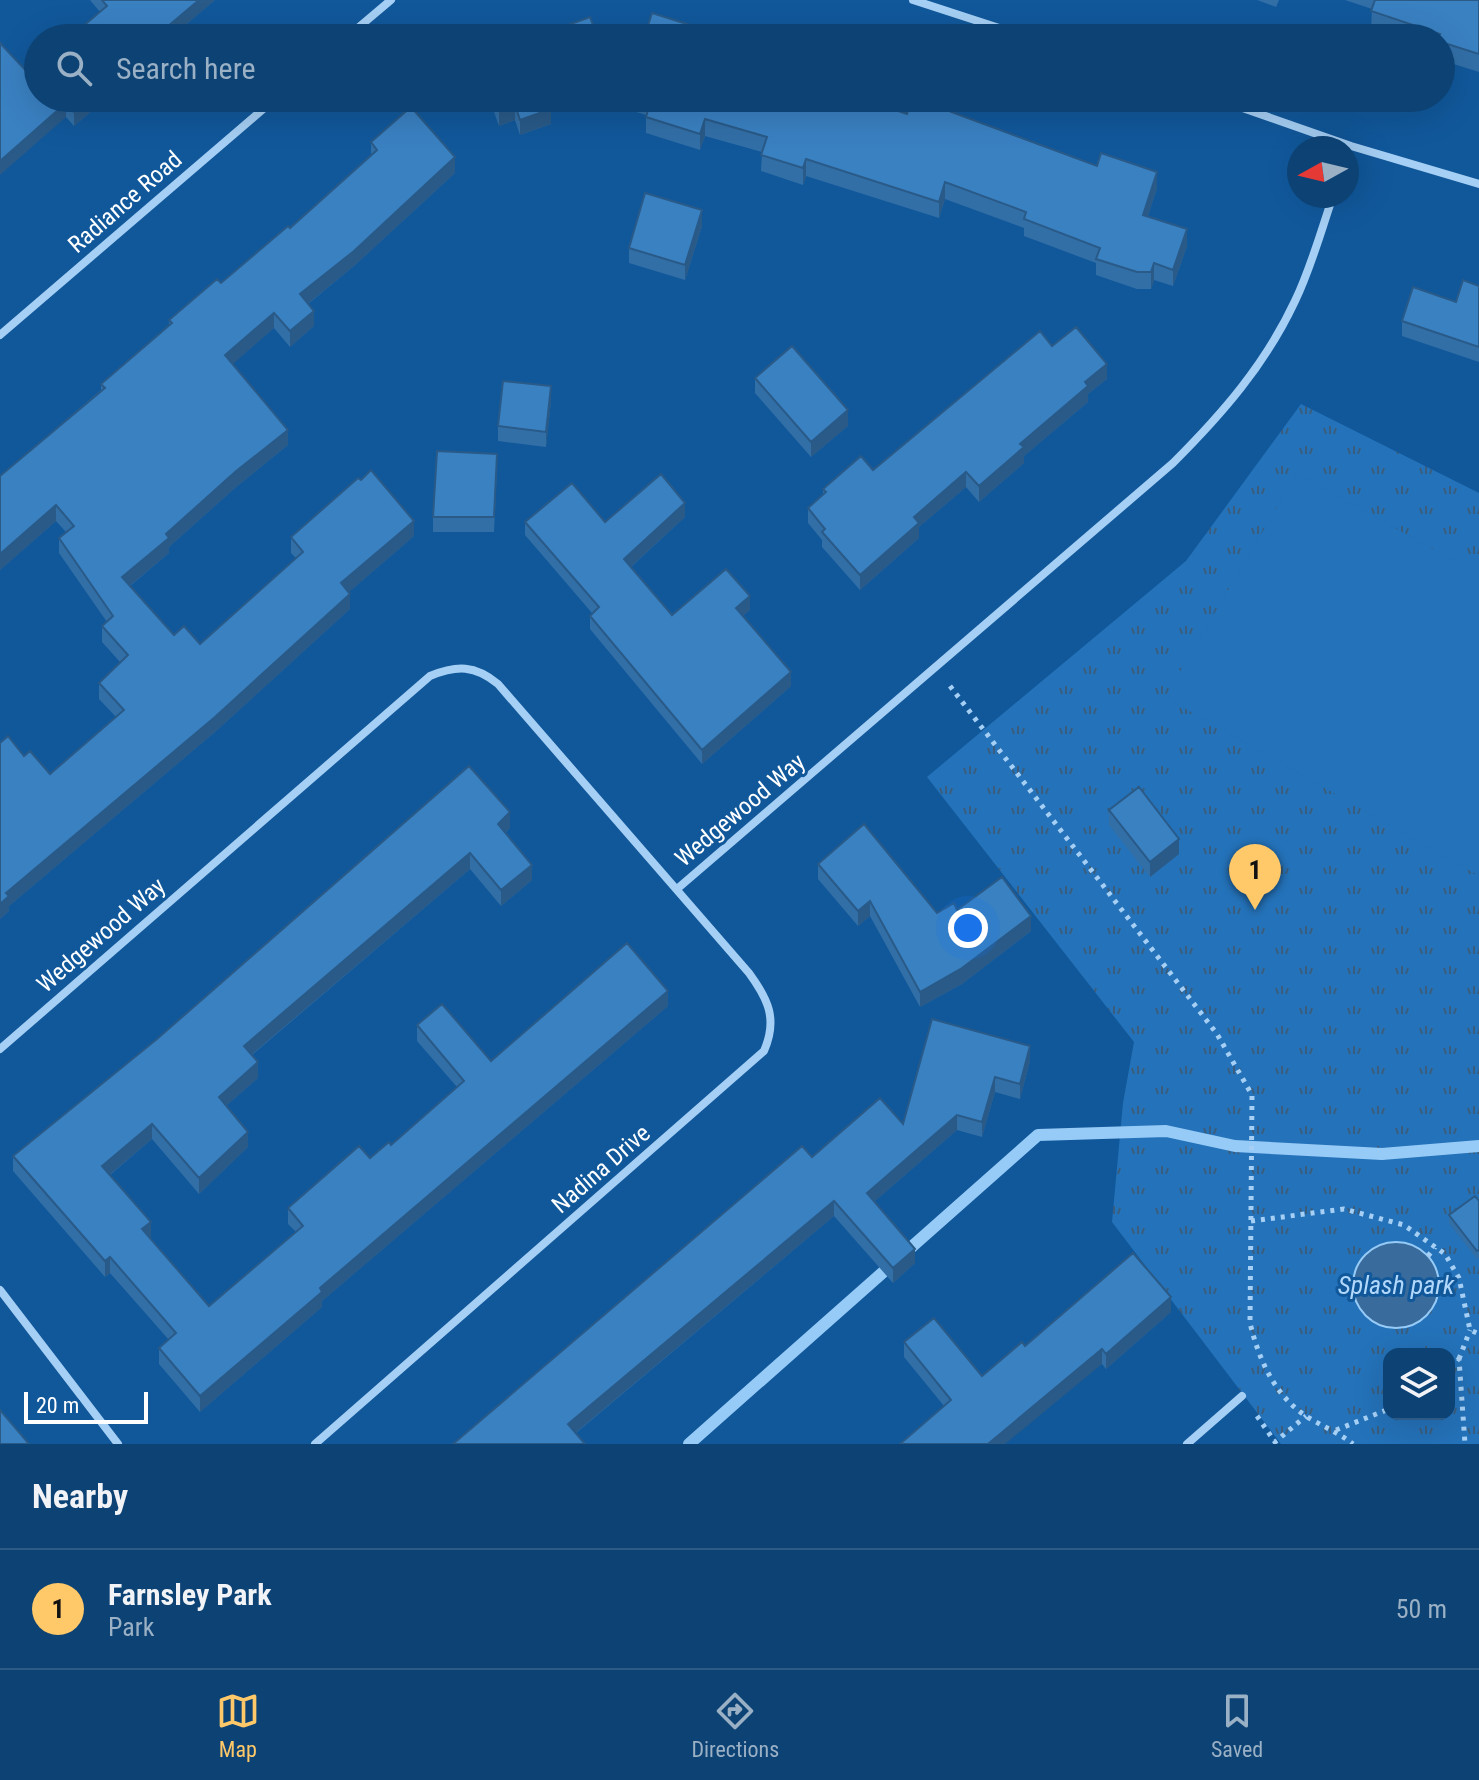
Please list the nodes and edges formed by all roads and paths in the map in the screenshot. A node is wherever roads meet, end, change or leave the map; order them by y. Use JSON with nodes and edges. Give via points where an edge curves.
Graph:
{"nodes":[{"id":1,"x":391,"y":0,"type":"edge"},
{"id":2,"x":913,"y":0,"type":"edge"},
{"id":3,"x":363,"y":24,"type":"edge"},
{"id":4,"x":987,"y":24,"type":"edge"},
{"id":5,"x":260,"y":112,"type":"edge"},
{"id":6,"x":1254,"y":112,"type":"edge"},
{"id":7,"x":1322,"y":136,"type":"edge"},
{"id":8,"x":1359,"y":148,"type":"edge"},
{"id":9,"x":1479,"y":184,"type":"edge"},
{"id":10,"x":1329,"y":208,"type":"edge"},
{"id":11,"x":0,"y":335,"type":"edge"},
{"id":12,"x":936,"y":668,"type":"junction"},
{"id":13,"x":677,"y":889,"type":"junction"},
{"id":14,"x":0,"y":1049,"type":"edge"},
{"id":15,"x":1251,"y":1221,"type":"junction"},
{"id":16,"x":1435,"y":1247,"type":"junction"},
{"id":17,"x":1428,"y":1256,"type":"dead end"},
{"id":18,"x":0,"y":1290,"type":"edge"},
{"id":19,"x":1470,"y":1330,"type":"junction"},
{"id":20,"x":1479,"y":1334,"type":"edge"},
{"id":21,"x":1459,"y":1359,"type":"junction"},
{"id":22,"x":1455,"y":1362,"type":"edge"},
{"id":23,"x":1242,"y":1396,"type":"joint"},
{"id":24,"x":1383,"y":1411,"type":"edge"},
{"id":25,"x":1306,"y":1416,"type":"junction"},
{"id":26,"x":1335,"y":1430,"type":"junction"},
{"id":27,"x":118,"y":1444,"type":"edge"},
{"id":28,"x":315,"y":1444,"type":"edge"},
{"id":29,"x":1187,"y":1444,"type":"edge"},
{"id":30,"x":1353,"y":1444,"type":"edge"},
{"id":31,"x":1465,"y":1444,"type":"edge"}],
"edges":[{"from":1,"to":3,"type":"street"},
{"from":2,"to":4,"type":"street"},
{"from":5,"to":11,"type":"street","name":"Radiance Road"},
{"from":6,"to":7,"type":"street"},
{"from":8,"to":9,"type":"street"},
{"from":10,"to":12,"type":"street","name":"Wedgewood Way","via":[[1297,299],[1253,375],[1222,414],[1173,463]]},
{"from":12,"to":13,"type":"street","name":"Wedgewood Way"},
{"from":12,"to":15,"type":"path","via":[[1217,1034],[1252,1095]]},
{"from":13,"to":14,"type":"street","name":"Wedgewood Way","via":[[498,684],[464,666],[452,667],[430,676]]},
{"from":13,"to":28,"type":"street","name":"Nadina Drive","via":[[768,999],[772,1024],[764,1051]]},
{"from":15,"to":16,"type":"path","via":[[1344,1209],[1404,1225]]},
{"from":15,"to":25,"type":"path","via":[[1250,1323],[1258,1358],[1275,1386]]},
{"from":16,"to":17,"type":"path"},
{"from":16,"to":19,"type":"path","via":[[1459,1278]]},
{"from":18,"to":27,"type":"street"},
{"from":19,"to":20,"type":"path"},
{"from":19,"to":21,"type":"path"},
{"from":21,"to":22,"type":"path"},
{"from":21,"to":31,"type":"path"},
{"from":23,"to":25,"type":"path","via":[[1275,1442]]},
{"from":23,"to":29,"type":"street"},
{"from":24,"to":26,"type":"path"},
{"from":25,"to":26,"type":"path"},
{"from":26,"to":30,"type":"path"}]}
